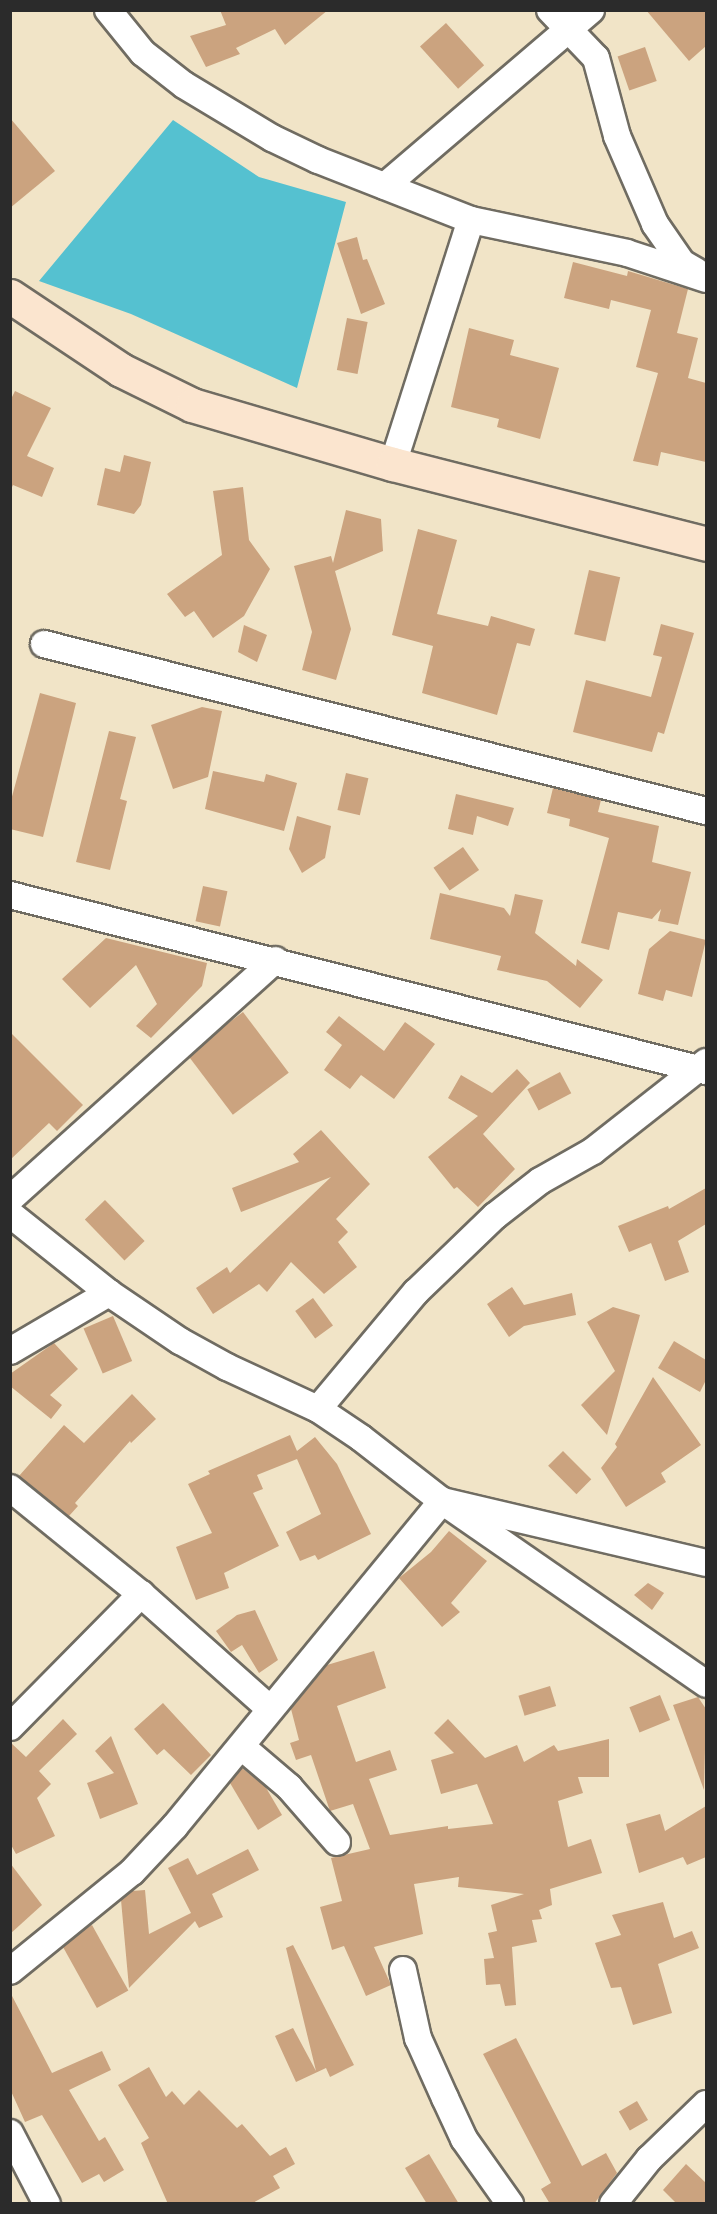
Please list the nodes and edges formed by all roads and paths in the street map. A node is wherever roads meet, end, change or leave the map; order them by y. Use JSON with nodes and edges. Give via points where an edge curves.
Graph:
{"nodes":[{"id":1,"x":108,"y":10,"type":"edge"},
{"id":2,"x":550,"y":10,"type":"edge"},
{"id":3,"x":591,"y":10,"type":"edge"},
{"id":4,"x":568,"y":30,"type":"junction"},
{"id":5,"x":385,"y":186,"type":"junction"},
{"id":6,"x":471,"y":220,"type":"junction"},
{"id":7,"x":706,"y":278,"type":"edge"},
{"id":8,"x":10,"y":296,"type":"edge"},
{"id":9,"x":393,"y":464,"type":"junction"},
{"id":10,"x":706,"y":544,"type":"edge"},
{"id":11,"x":44,"y":644,"type":"dead end"},
{"id":12,"x":706,"y":811,"type":"edge"},
{"id":13,"x":10,"y":895,"type":"edge"},
{"id":14,"x":275,"y":960,"type":"junction"},
{"id":15,"x":704,"y":1068,"type":"edge"},
{"id":16,"x":10,"y":1199,"type":"edge"},
{"id":17,"x":10,"y":1214,"type":"edge"},
{"id":18,"x":109,"y":1293,"type":"junction"},
{"id":19,"x":10,"y":1351,"type":"edge"},
{"id":20,"x":318,"y":1409,"type":"junction"},
{"id":21,"x":10,"y":1488,"type":"edge"},
{"id":22,"x":442,"y":1501,"type":"junction"},
{"id":23,"x":706,"y":1563,"type":"edge"},
{"id":24,"x":141,"y":1594,"type":"junction"},
{"id":25,"x":706,"y":1684,"type":"edge"},
{"id":26,"x":269,"y":1708,"type":"junction"},
{"id":27,"x":10,"y":1727,"type":"edge"},
{"id":28,"x":242,"y":1747,"type":"junction"},
{"id":29,"x":337,"y":1842,"type":"dead end"},
{"id":30,"x":403,"y":1970,"type":"dead end"},
{"id":31,"x":10,"y":1971,"type":"edge"},
{"id":32,"x":706,"y":2104,"type":"edge"},
{"id":33,"x":10,"y":2133,"type":"edge"},
{"id":34,"x":47,"y":2204,"type":"edge"},
{"id":35,"x":510,"y":2204,"type":"edge"},
{"id":36,"x":613,"y":2204,"type":"edge"}],
"edges":[{"from":1,"to":5,"type":"street","via":[[143,53],[184,85],[272,138]]},
{"from":2,"to":4,"type":"street"},
{"from":3,"to":4,"type":"street"},
{"from":4,"to":5,"type":"street"},
{"from":4,"to":7,"type":"street","via":[[596,58],[617,136],[655,224],[682,263]]},
{"from":5,"to":6,"type":"street"},
{"from":6,"to":7,"type":"street","via":[[627,253]]},
{"from":6,"to":9,"type":"street"},
{"from":8,"to":9,"type":"street","via":[[121,370],[192,405]]},
{"from":9,"to":10,"type":"street"},
{"from":11,"to":12,"type":"street"},
{"from":13,"to":14,"type":"street"},
{"from":14,"to":15,"type":"street"},
{"from":14,"to":16,"type":"street"},
{"from":15,"to":20,"type":"street","via":[[593,1151],[540,1181],[495,1216],[416,1292]]},
{"from":17,"to":18,"type":"street"},
{"from":18,"to":19,"type":"street"},
{"from":18,"to":20,"type":"street","via":[[227,1367]]},
{"from":20,"to":22,"type":"street"},
{"from":21,"to":24,"type":"street"},
{"from":22,"to":23,"type":"street"},
{"from":22,"to":25,"type":"street"},
{"from":22,"to":26,"type":"street"},
{"from":24,"to":26,"type":"street"},
{"from":24,"to":27,"type":"street"},
{"from":26,"to":28,"type":"street"},
{"from":28,"to":29,"type":"street","via":[[289,1787]]},
{"from":28,"to":31,"type":"street","via":[[132,1872]]},
{"from":30,"to":35,"type":"street","via":[[418,2038],[445,2098],[465,2139]]},
{"from":32,"to":36,"type":"street","via":[[649,2159]]},
{"from":33,"to":34,"type":"street"}]}
